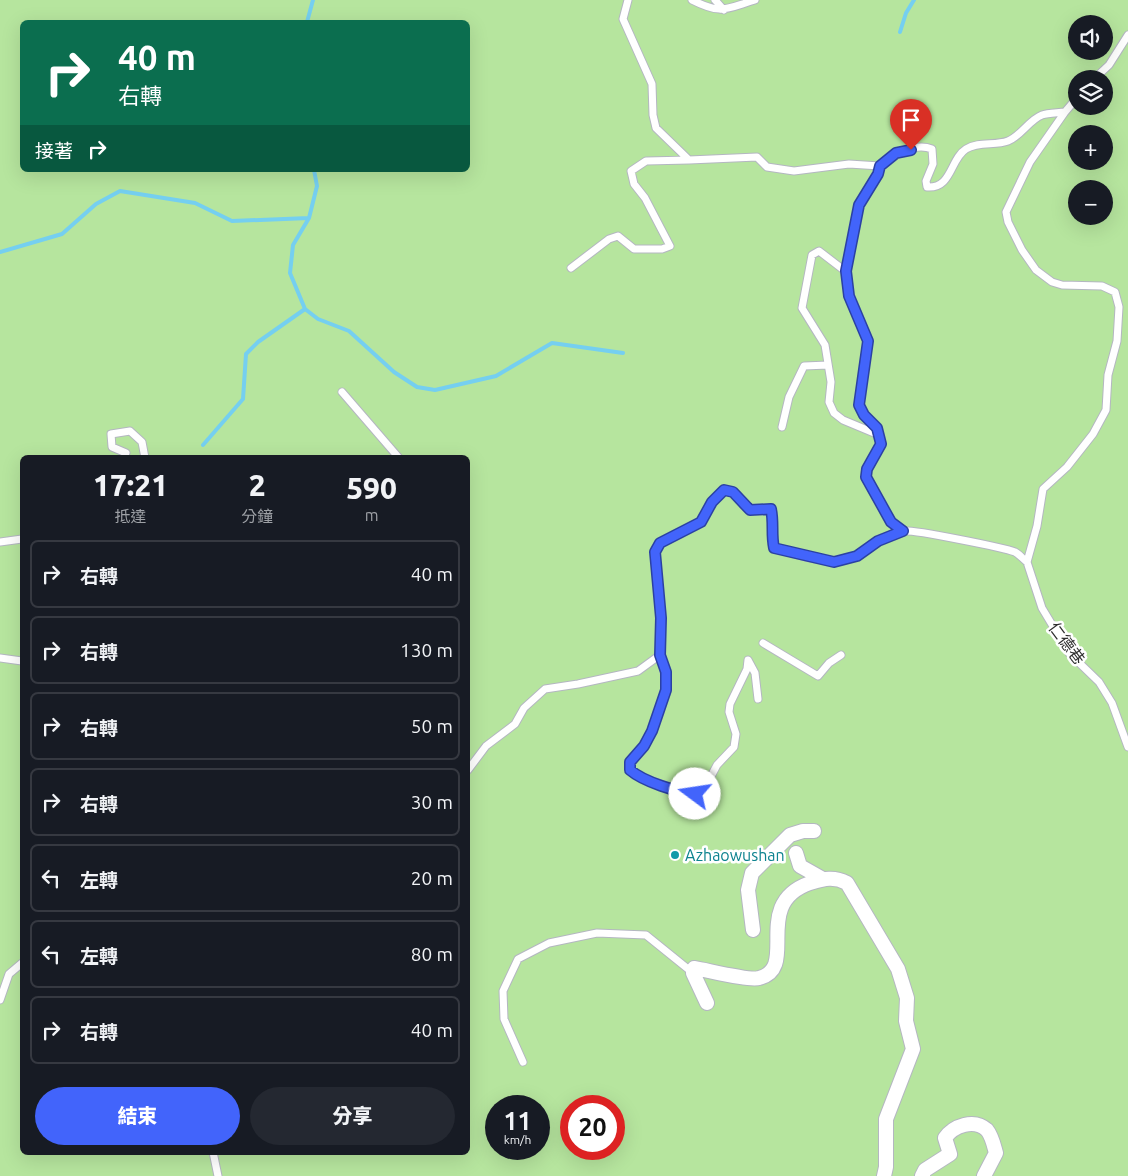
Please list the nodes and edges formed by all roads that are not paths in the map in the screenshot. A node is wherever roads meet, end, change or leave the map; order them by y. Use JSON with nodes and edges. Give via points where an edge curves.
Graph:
{"nodes":[{"id":1,"x":628,"y":0,"type":"edge"},
{"id":2,"x":692,"y":0,"type":"edge"},
{"id":3,"x":715,"y":0,"type":"edge"},
{"id":4,"x":755,"y":0,"type":"edge"},
{"id":5,"x":724,"y":10,"type":"junction"},
{"id":6,"x":1128,"y":35,"type":"edge"},
{"id":7,"x":1104,"y":70,"type":"edge"},
{"id":8,"x":1068,"y":108,"type":"edge"},
{"id":9,"x":1065,"y":112,"type":"junction"},
{"id":10,"x":688,"y":160,"type":"junction"},
{"id":11,"x":880,"y":166,"type":"junction"},
{"id":12,"x":571,"y":268,"type":"dead end"},
{"id":13,"x":846,"y":271,"type":"junction"},
{"id":14,"x":828,"y":365,"type":"junction"},
{"id":15,"x":342,"y":392,"type":"dead end"},
{"id":16,"x":782,"y":427,"type":"dead end"},
{"id":17,"x":879,"y":435,"type":"junction"},
{"id":18,"x":126,"y":454,"type":"dead end"},
{"id":19,"x":144,"y":455,"type":"edge"},
{"id":20,"x":395,"y":455,"type":"edge"},
{"id":21,"x":903,"y":531,"type":"junction"},
{"id":22,"x":20,"y":539,"type":"edge"},
{"id":23,"x":0,"y":542,"type":"edge"},
{"id":24,"x":1027,"y":562,"type":"junction"},
{"id":25,"x":763,"y":642,"type":"dead end"},
{"id":26,"x":660,"y":655,"type":"junction"},
{"id":27,"x":841,"y":655,"type":"dead end"},
{"id":28,"x":0,"y":658,"type":"edge"},
{"id":29,"x":20,"y":660,"type":"edge"},
{"id":30,"x":758,"y":699,"type":"dead end"},
{"id":31,"x":1128,"y":747,"type":"edge"},
{"id":32,"x":470,"y":767,"type":"edge"},
{"id":33,"x":814,"y":831,"type":"dead end"},
{"id":34,"x":796,"y":853,"type":"dead end"},
{"id":35,"x":823,"y":879,"type":"junction"},
{"id":36,"x":753,"y":930,"type":"dead end"},
{"id":37,"x":20,"y":964,"type":"edge"},
{"id":38,"x":693,"y":974,"type":"junction"},
{"id":39,"x":0,"y":1000,"type":"edge"},
{"id":40,"x":707,"y":1003,"type":"dead end"},
{"id":41,"x":523,"y":1062,"type":"dead end"},
{"id":42,"x":214,"y":1155,"type":"edge"},
{"id":43,"x":218,"y":1176,"type":"edge"},
{"id":44,"x":884,"y":1176,"type":"edge"},
{"id":45,"x":922,"y":1176,"type":"edge"},
{"id":46,"x":984,"y":1176,"type":"edge"}],
"edges":[{"from":1,"to":10,"type":"lane","via":[[623,19],[652,84],[656,128]]},
{"from":2,"to":5,"type":"lane","via":[[712,10]]},
{"from":3,"to":5,"type":"lane"},
{"from":4,"to":5,"type":"lane"},
{"from":6,"to":7,"type":"lane"},
{"from":8,"to":9,"type":"lane"},
{"from":9,"to":11,"type":"lane","via":[[1042,115],[1008,141],[966,149],[957,157],[951,173],[933,188],[927,187],[926,180],[934,164],[932,149],[926,146],[896,153]]},
{"from":9,"to":24,"type":"lane","via":[[1030,162],[1006,212],[1008,222],[1036,270],[1052,282],[1102,286],[1115,292],[1119,308],[1117,341],[1108,375],[1106,410],[1094,434],[1043,489]]},
{"from":10,"to":11,"type":"lane","via":[[757,157],[767,167],[794,171],[849,164]]},
{"from":10,"to":12,"type":"lane","via":[[646,161],[631,171],[634,184],[670,246],[634,249],[618,236],[609,239]]},
{"from":11,"to":13,"type":"lane","via":[[859,205]]},
{"from":13,"to":14,"type":"lane","via":[[819,251],[812,255],[802,308],[825,345]]},
{"from":13,"to":17,"type":"lane","via":[[849,296],[868,341],[859,405]]},
{"from":14,"to":16,"type":"lane","via":[[804,366],[789,398]]},
{"from":14,"to":17,"type":"lane","via":[[831,382],[829,402],[834,413]]},
{"from":15,"to":20,"type":"lane"},
{"from":17,"to":21,"type":"lane","via":[[881,444],[866,477],[891,522]]},
{"from":18,"to":19,"type":"lane","via":[[112,447],[111,434],[130,431],[142,442]]},
{"from":21,"to":24,"type":"lane","via":[[1015,552]]},
{"from":21,"to":26,"type":"lane","via":[[878,541],[857,556],[834,562],[809,557],[774,548],[771,509],[750,510],[733,492],[724,490],[712,502],[701,522],[660,543],[655,552],[661,618]]},
{"from":22,"to":23,"type":"lane"},
{"from":24,"to":31,"type":"lane","name":"仁德巷","via":[[1042,608],[1069,653],[1099,682],[1112,704]]},
{"from":25,"to":27,"type":"lane","via":[[818,676]]},
{"from":26,"to":30,"type":"lane","via":[[666,672],[666,690],[652,731],[630,762],[630,770],[636,775],[695,794],[734,747],[736,734],[729,712],[730,704],[748,660],[755,674]]},
{"from":26,"to":32,"type":"lane","via":[[638,671],[545,689],[524,708],[515,724],[486,746]]},
{"from":28,"to":29,"type":"lane"},
{"from":33,"to":36,"type":"street","via":[[790,835],[752,873],[748,890]]},
{"from":34,"to":35,"type":"street","via":[[800,866]]},
{"from":35,"to":38,"type":"street","via":[[797,888],[780,908],[777,919],[778,961],[771,972],[758,979],[694,968]]},
{"from":35,"to":44,"type":"street","via":[[836,878],[847,883],[898,969],[907,998],[906,1021],[913,1049],[886,1119]]},
{"from":37,"to":39,"type":"lane","via":[[9,974]]},
{"from":38,"to":40,"type":"street"},
{"from":38,"to":41,"type":"lane","via":[[646,936],[597,933],[549,943],[518,959],[503,991],[504,1019]]},
{"from":42,"to":43,"type":"lane"},
{"from":45,"to":46,"type":"street","via":[[925,1170],[950,1154],[945,1138],[958,1125],[979,1126],[991,1137],[996,1153]]}]}
